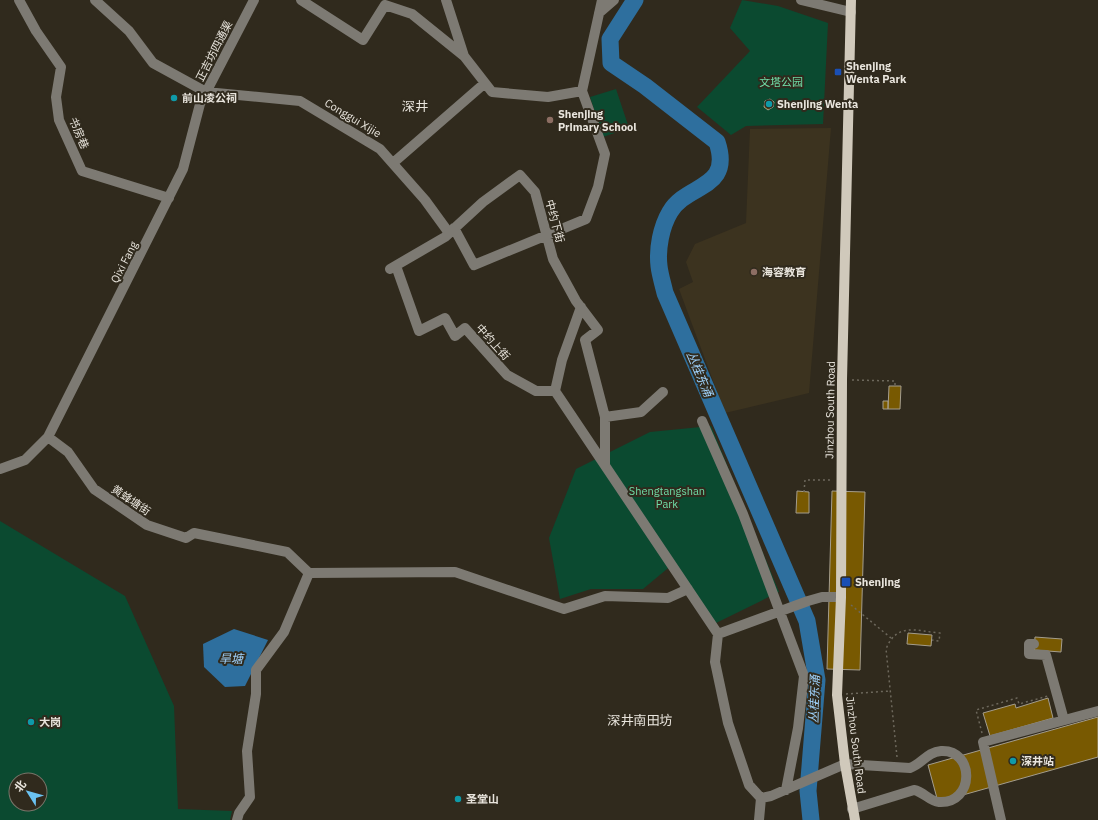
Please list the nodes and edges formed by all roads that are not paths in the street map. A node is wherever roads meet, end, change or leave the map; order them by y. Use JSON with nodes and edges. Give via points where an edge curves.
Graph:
{"nodes":[{"id":1,"x":19,"y":0,"type":"edge"},
{"id":2,"x":95,"y":0,"type":"edge"},
{"id":3,"x":301,"y":0,"type":"edge"},
{"id":4,"x":446,"y":0,"type":"edge"},
{"id":5,"x":602,"y":0,"type":"edge"},
{"id":6,"x":614,"y":0,"type":"edge"},
{"id":7,"x":801,"y":0,"type":"edge"},
{"id":8,"x":851,"y":0,"type":"edge"},
{"id":9,"x":250,"y":2,"type":"edge"},
{"id":10,"x":851,"y":12,"type":"junction"},
{"id":11,"x":600,"y":13,"type":"junction"},
{"id":12,"x":464,"y":56,"type":"junction"},
{"id":13,"x":485,"y":83,"type":"junction"},
{"id":14,"x":582,"y":91,"type":"junction"},
{"id":15,"x":206,"y":92,"type":"junction"},
{"id":16,"x":394,"y":162,"type":"junction"},
{"id":17,"x":169,"y":198,"type":"junction"},
{"id":18,"x":451,"y":230,"type":"junction"},
{"id":19,"x":547,"y":235,"type":"junction"},
{"id":20,"x":393,"y":268,"type":"joint"},
{"id":21,"x":581,"y":307,"type":"junction"},
{"id":22,"x":556,"y":391,"type":"junction"},
{"id":23,"x":663,"y":392,"type":"dead end"},
{"id":24,"x":605,"y":416,"type":"junction"},
{"id":25,"x":702,"y":421,"type":"dead end"},
{"id":26,"x":48,"y":437,"type":"junction"},
{"id":27,"x":605,"y":464,"type":"junction"},
{"id":28,"x":0,"y":469,"type":"edge"},
{"id":29,"x":309,"y":572,"type":"junction"},
{"id":30,"x":688,"y":589,"type":"junction"},
{"id":31,"x":841,"y":597,"type":"junction"},
{"id":32,"x":780,"y":611,"type":"junction"},
{"id":33,"x":718,"y":634,"type":"junction"},
{"id":34,"x":1034,"y":644,"type":"dead end"},
{"id":35,"x":1098,"y":710,"type":"edge"},
{"id":36,"x":1064,"y":720,"type":"junction"},
{"id":37,"x":845,"y":764,"type":"junction"},
{"id":38,"x":786,"y":790,"type":"junction"},
{"id":39,"x":761,"y":798,"type":"junction"},
{"id":40,"x":852,"y":809,"type":"junction"},
{"id":41,"x":237,"y":820,"type":"edge"},
{"id":42,"x":759,"y":820,"type":"edge"},
{"id":43,"x":855,"y":820,"type":"edge"},
{"id":44,"x":1001,"y":820,"type":"edge"}],
"edges":[{"from":1,"to":17,"type":"street","name":"书房巷","via":[[36,31],[61,67],[56,97],[59,120],[82,170]]},
{"from":2,"to":15,"type":"street","via":[[129,31],[154,63]]},
{"from":3,"to":12,"type":"street","via":[[363,40],[385,5],[412,14]]},
{"from":4,"to":12,"type":"street"},
{"from":5,"to":11,"type":"street"},
{"from":6,"to":11,"type":"street"},
{"from":7,"to":10,"type":"street"},
{"from":8,"to":10,"type":"main road","name":"Jinzhou South Road"},
{"from":9,"to":15,"type":"street","name":"正吉坊四通渠"},
{"from":10,"to":31,"type":"main road","name":"Jinzhou South Road","via":[[840,480]]},
{"from":11,"to":14,"type":"street"},
{"from":12,"to":13,"type":"street"},
{"from":13,"to":14,"type":"street","via":[[492,92],[548,97]]},
{"from":13,"to":16,"type":"street"},
{"from":14,"to":19,"type":"street","via":[[606,154],[598,187],[586,219]]},
{"from":15,"to":16,"type":"street","name":"Conggui Xijie","via":[[300,101],[380,149]]},
{"from":15,"to":17,"type":"street","name":"Qixi Fang","via":[[200,104],[183,169]]},
{"from":16,"to":18,"type":"street","name":"Conggui Xijie"},
{"from":17,"to":26,"type":"street","name":"Qixi Fang"},
{"from":18,"to":19,"type":"street","name":"Conggui Xijie","via":[[474,265]]},
{"from":18,"to":19,"type":"street","name":"中约下街","via":[[520,175],[535,192]]},
{"from":18,"to":20,"type":"street","name":"中约下街"},
{"from":19,"to":21,"type":"street","name":"中约下街","via":[[553,259]]},
{"from":20,"to":22,"type":"street","name":"中约上街","via":[[419,331],[445,318],[456,336],[465,328],[507,375],[536,391]]},
{"from":21,"to":22,"type":"street","via":[[562,360]]},
{"from":21,"to":24,"type":"street","name":"中约下街","via":[[598,330],[585,340]]},
{"from":22,"to":27,"type":"street"},
{"from":23,"to":24,"type":"street","via":[[641,412]]},
{"from":24,"to":27,"type":"street"},
{"from":25,"to":32,"type":"street","via":[[743,514]]},
{"from":26,"to":28,"type":"street","name":"Qixi Fang","via":[[25,460]]},
{"from":26,"to":29,"type":"street","name":"黄蜂塘街","via":[[68,452],[94,489],[147,525],[186,538],[194,534],[287,552]]},
{"from":27,"to":30,"type":"street"},
{"from":29,"to":30,"type":"street","via":[[455,572],[564,609],[605,596],[668,598]]},
{"from":29,"to":41,"type":"street","via":[[284,632],[256,670],[256,694],[246,751],[250,797]]},
{"from":30,"to":33,"type":"street"},
{"from":31,"to":32,"type":"street","via":[[822,597]]},
{"from":31,"to":37,"type":"main road","name":"Jinzhou South Road","via":[[837,695]]},
{"from":32,"to":33,"type":"street"},
{"from":32,"to":38,"type":"street","via":[[804,676],[798,728]]},
{"from":33,"to":39,"type":"street","via":[[715,662],[728,723],[749,785]]},
{"from":34,"to":36,"type":"street","via":[[1029,644],[1029,654],[1046,655]]},
{"from":35,"to":36,"type":"street"},
{"from":36,"to":44,"type":"street","via":[[983,742]]},
{"from":37,"to":38,"type":"street"},
{"from":37,"to":40,"type":"main road","name":"Jinzhou South Road"},
{"from":37,"to":40,"type":"street","via":[[898,768],[915,766],[926,756],[942,751],[958,756],[966,770],[967,778],[960,794],[946,802],[933,800],[914,790]]},
{"from":38,"to":39,"type":"street"},
{"from":39,"to":42,"type":"street"},
{"from":40,"to":43,"type":"main road","name":"Jinzhou South Road"}]}
